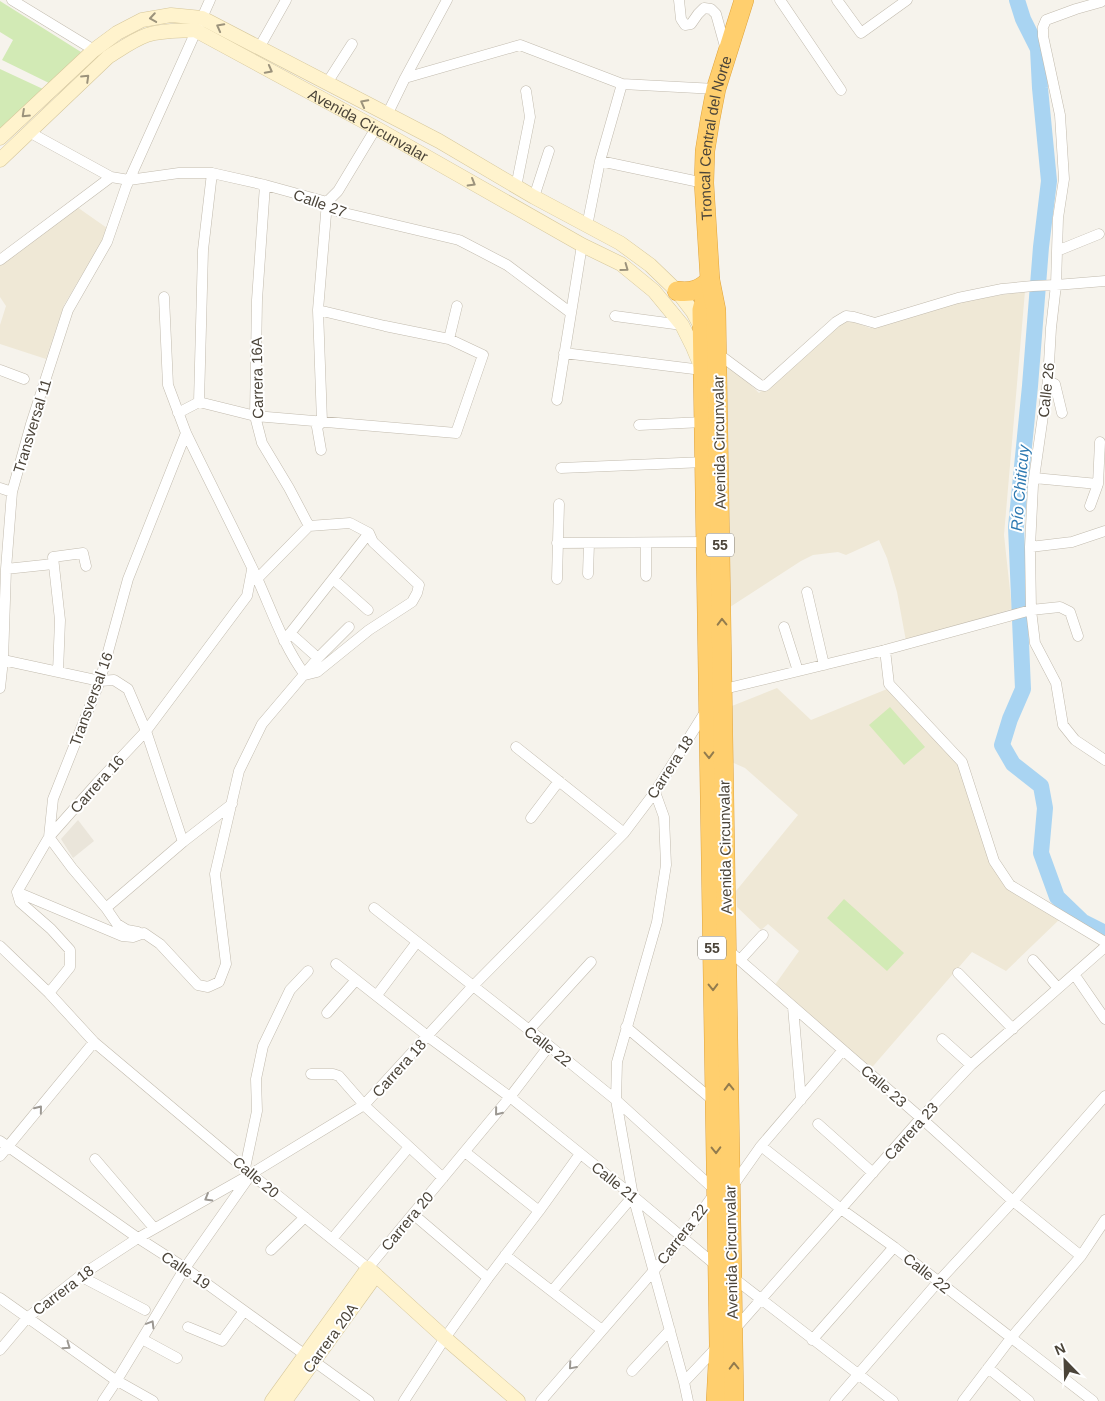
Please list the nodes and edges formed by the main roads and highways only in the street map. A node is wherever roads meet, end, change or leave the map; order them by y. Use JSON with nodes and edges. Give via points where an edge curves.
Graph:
{"nodes":[{"id":1,"x":744,"y":0,"type":"edge"},
{"id":2,"x":199,"y":24,"type":"junction"},
{"id":3,"x":0,"y":138,"type":"edge"},
{"id":4,"x":439,"y":141,"type":"junction"},
{"id":5,"x":430,"y":158,"type":"junction"},
{"id":6,"x":0,"y":160,"type":"edge"},
{"id":7,"x":710,"y":280,"type":"junction"},
{"id":8,"x":676,"y":291,"type":"junction"},
{"id":9,"x":703,"y":331,"type":"junction"},
{"id":10,"x":717,"y":353,"type":"junction"},
{"id":11,"x":708,"y":379,"type":"junction"},
{"id":12,"x":715,"y":647,"type":"junction"},
{"id":13,"x":716,"y":699,"type":"junction"},
{"id":14,"x":723,"y":1190,"type":"junction"},
{"id":15,"x":372,"y":1272,"type":"joint"},
{"id":16,"x":725,"y":1272,"type":"junction"},
{"id":17,"x":309,"y":1358,"type":"junction"},
{"id":18,"x":272,"y":1401,"type":"edge"},
{"id":19,"x":285,"y":1401,"type":"edge"},
{"id":20,"x":518,"y":1401,"type":"edge"},
{"id":21,"x":716,"y":1401,"type":"edge"},
{"id":22,"x":734,"y":1401,"type":"edge"}],
"edges":[{"from":1,"to":7,"type":"highway","name":"Troncal Central del Norte","number":"55","via":[[716,88],[708,128],[704,183]]},
{"from":2,"to":3,"type":"main road","name":"Avenida Circunvalar","one_way":true,"via":[[172,15],[142,20],[117,33],[94,50]]},
{"from":4,"to":2,"type":"main road","name":"Avenida Circunvalar","one_way":true,"via":[[259,48]]},
{"from":2,"to":5,"type":"main road","name":"Avenida Circunvalar","one_way":true},
{"from":6,"to":2,"type":"main road","one_way":true,"via":[[108,57],[149,34]]},
{"from":4,"to":5,"type":"main road"},
{"from":4,"to":8,"type":"main road","name":"Avenida Circunvalar","via":[[620,243],[650,265]]},
{"from":5,"to":11,"type":"main road","name":"Avenida Circunvalar","one_way":true,"via":[[620,264],[654,291],[682,325]]},
{"from":7,"to":8,"type":"highway","via":[[695,291]]},
{"from":7,"to":9,"type":"highway","name":"Avenida Circunvalar","number":"55","via":[[702,310]]},
{"from":7,"to":10,"type":"highway","name":"Avenida Circunvalar","number":"55","via":[[716,310]]},
{"from":8,"to":9,"type":"main road","name":"Avenida Circunvalar"},
{"from":9,"to":10,"type":"main road","name":"Avenida Circunvalar"},
{"from":9,"to":11,"type":"highway","name":"Avenida Circunvalar","number":"55"},
{"from":10,"to":11,"type":"highway","name":"Avenida Circunvalar","number":"55"},
{"from":12,"to":11,"type":"highway","name":"Avenida Circunvalar","number":"55","one_way":true},
{"from":11,"to":12,"type":"highway","name":"Avenida Circunvalar","number":"55","via":[[704,422],[706,542]]},
{"from":12,"to":13,"type":"highway","name":"Avenida Circunvalar","number":"55"},
{"from":13,"to":14,"type":"highway","name":"Avenida Circunvalar","number":"55","one_way":true,"via":[[712,934],[715,1102]]},
{"from":14,"to":13,"type":"highway","name":"Avenida Circunvalar","number":"55","one_way":true,"via":[[729,1116],[733,954]]},
{"from":14,"to":16,"type":"highway","name":"Avenida Circunvalar","number":"55"},
{"from":15,"to":17,"type":"main road","name":"Carrera 20"},
{"from":15,"to":20,"type":"main road","name":"Calle 20"},
{"from":16,"to":21,"type":"highway","name":"Avenida Circunvalar","number":"55"},
{"from":22,"to":16,"type":"highway","name":"Avenida Circunvalar","number":"55","one_way":true,"via":[[733,1331]]},
{"from":17,"to":18,"type":"main road","name":"Carrera 20"},
{"from":17,"to":19,"type":"main road","name":"Carrera 20A"}]}
